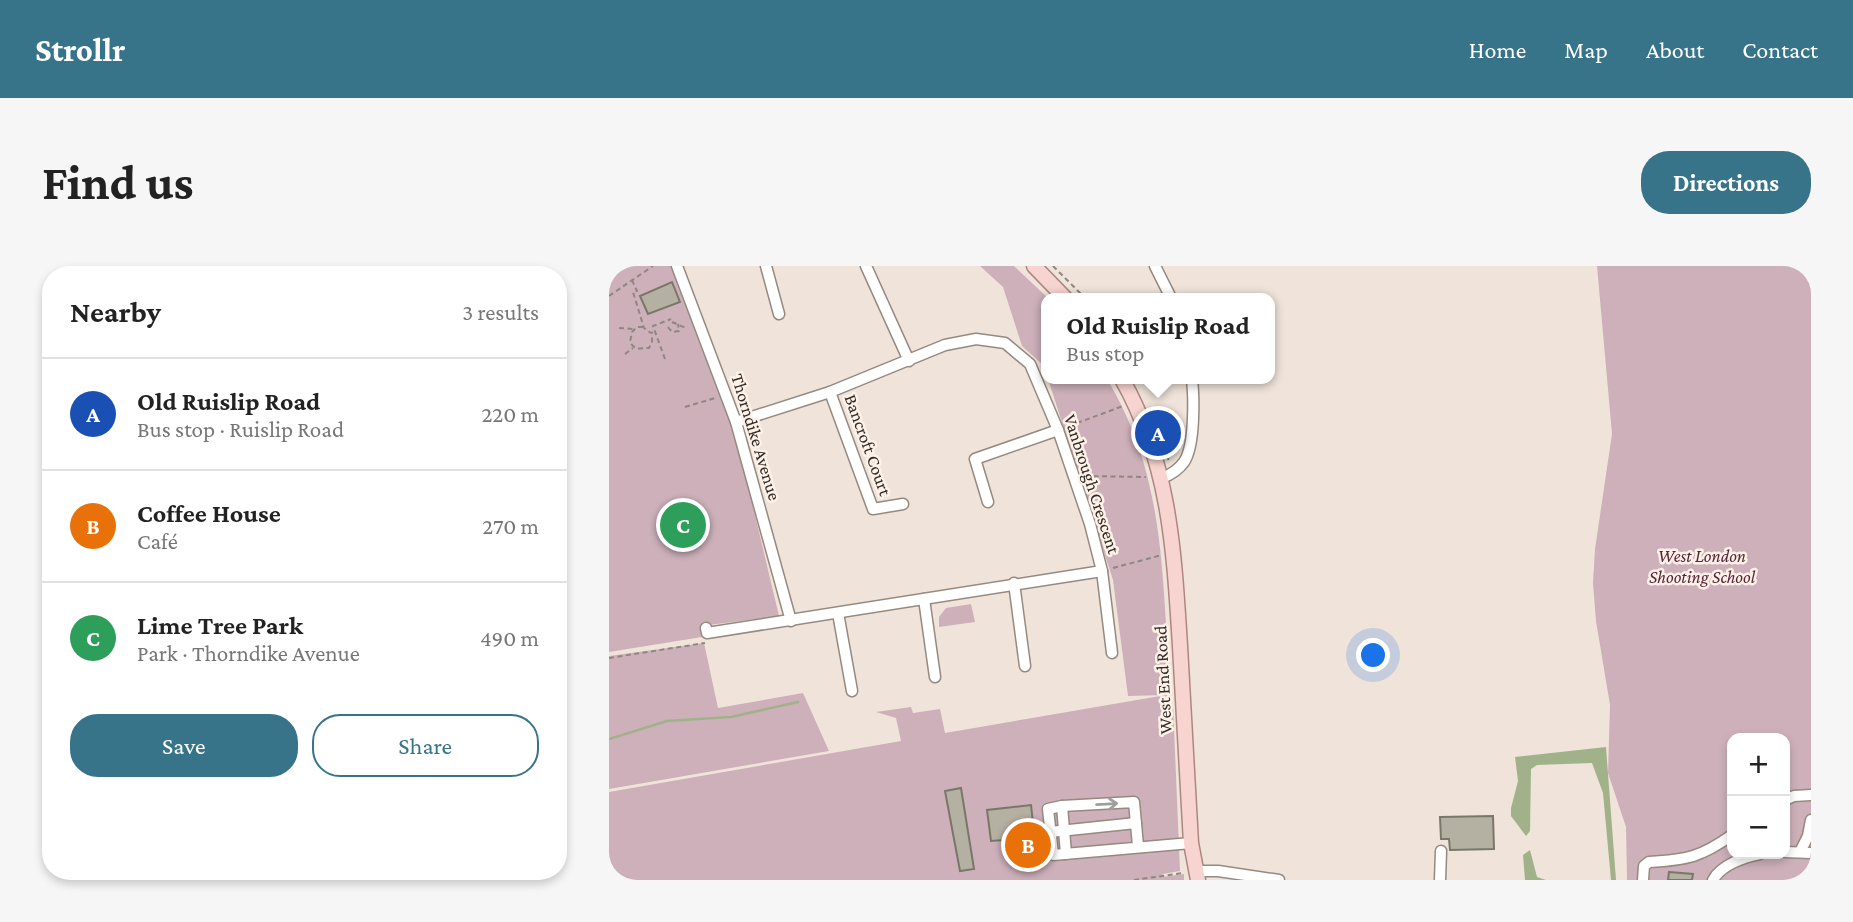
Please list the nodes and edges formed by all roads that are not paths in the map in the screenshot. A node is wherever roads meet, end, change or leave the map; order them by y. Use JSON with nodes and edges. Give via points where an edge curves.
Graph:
{"nodes":[{"id":1,"x":677,"y":266,"type":"edge"},
{"id":2,"x":766,"y":266,"type":"edge"},
{"id":3,"x":866,"y":266,"type":"edge"},
{"id":4,"x":1034,"y":266,"type":"edge"},
{"id":5,"x":1155,"y":266,"type":"edge"},
{"id":6,"x":1060,"y":293,"type":"edge"},
{"id":7,"x":1168,"y":293,"type":"edge"},
{"id":8,"x":779,"y":314,"type":"dead end"},
{"id":9,"x":909,"y":360,"type":"junction"},
{"id":10,"x":1124,"y":384,"type":"edge"},
{"id":11,"x":1193,"y":384,"type":"edge"},
{"id":12,"x":830,"y":393,"type":"junction"},
{"id":13,"x":736,"y":422,"type":"junction"},
{"id":14,"x":1058,"y":430,"type":"junction"},
{"id":15,"x":1156,"y":477,"type":"junction"},
{"id":16,"x":988,"y":502,"type":"dead end"},
{"id":17,"x":903,"y":505,"type":"dead end"},
{"id":18,"x":1102,"y":571,"type":"junction"},
{"id":19,"x":1014,"y":583,"type":"junction"},
{"id":20,"x":924,"y":599,"type":"junction"},
{"id":21,"x":838,"y":613,"type":"junction"},
{"id":22,"x":791,"y":621,"type":"junction"},
{"id":23,"x":706,"y":628,"type":"dead end"},
{"id":24,"x":1112,"y":653,"type":"dead end"},
{"id":25,"x":1025,"y":666,"type":"dead end"},
{"id":26,"x":935,"y":677,"type":"dead end"},
{"id":27,"x":852,"y":691,"type":"dead end"},
{"id":28,"x":1811,"y":795,"type":"edge"},
{"id":29,"x":1790,"y":798,"type":"edge"},
{"id":30,"x":1062,"y":806,"type":"junction"},
{"id":31,"x":1811,"y":820,"type":"edge"},
{"id":32,"x":1136,"y":823,"type":"junction"},
{"id":33,"x":1065,"y":830,"type":"junction"},
{"id":34,"x":1049,"y":832,"type":"junction"},
{"id":35,"x":1727,"y":839,"type":"edge"},
{"id":36,"x":1191,"y":842,"type":"junction"},
{"id":37,"x":1138,"y":846,"type":"junction"},
{"id":38,"x":1441,"y":851,"type":"dead end"},
{"id":39,"x":1806,"y":853,"type":"edge"},
{"id":40,"x":1066,"y":854,"type":"junction"},
{"id":41,"x":1742,"y":859,"type":"edge"},
{"id":42,"x":1198,"y":876,"type":"edge"},
{"id":43,"x":1279,"y":880,"type":"edge"},
{"id":44,"x":1440,"y":880,"type":"edge"},
{"id":45,"x":1643,"y":880,"type":"edge"},
{"id":46,"x":1713,"y":880,"type":"edge"}],
"edges":[{"from":1,"to":13,"type":"street","name":"Thorndike Avenue"},
{"from":2,"to":8,"type":"street"},
{"from":3,"to":9,"type":"street"},
{"from":4,"to":6,"type":"main road"},
{"from":5,"to":7,"type":"street"},
{"from":9,"to":12,"type":"street","name":"Vanbrough Crescent"},
{"from":9,"to":14,"type":"street","name":"Vanbrough Crescent","via":[[944,345],[976,339],[1006,344],[1030,363]]},
{"from":10,"to":15,"type":"main road","name":"West End Road","via":[[1143,423]]},
{"from":11,"to":15,"type":"street","via":[[1195,406],[1187,456],[1181,466]]},
{"from":12,"to":13,"type":"street","name":"Vanbrough Crescent"},
{"from":12,"to":17,"type":"street","name":"Bancroft Court","via":[[873,509]]},
{"from":13,"to":22,"type":"street","name":"Thorndike Avenue"},
{"from":14,"to":16,"type":"street","via":[[975,459]]},
{"from":14,"to":18,"type":"street","name":"Vanbrough Crescent"},
{"from":15,"to":36,"type":"main road","name":"West End Road","via":[[1174,552]]},
{"from":18,"to":19,"type":"street","name":"Vanbrough Crescent"},
{"from":18,"to":24,"type":"street"},
{"from":19,"to":20,"type":"street","name":"Vanbrough Crescent"},
{"from":19,"to":25,"type":"street"},
{"from":20,"to":21,"type":"street","name":"Vanbrough Crescent"},
{"from":20,"to":26,"type":"street"},
{"from":21,"to":22,"type":"street","name":"Vanbrough Crescent"},
{"from":21,"to":27,"type":"street"},
{"from":22,"to":23,"type":"street","name":"Vanbrough Crescent","via":[[707,633]]},
{"from":28,"to":29,"type":"street"},
{"from":30,"to":32,"type":"street","one_way":true,"via":[[1134,802]]},
{"from":30,"to":33,"type":"street"},
{"from":30,"to":34,"type":"street","via":[[1048,809]]},
{"from":31,"to":39,"type":"street"},
{"from":32,"to":33,"type":"street"},
{"from":32,"to":37,"type":"street"},
{"from":33,"to":34,"type":"street"},
{"from":33,"to":40,"type":"street"},
{"from":34,"to":40,"type":"street","via":[[1053,855]]},
{"from":35,"to":45,"type":"street","via":[[1693,858],[1649,862]]},
{"from":36,"to":37,"type":"street"},
{"from":36,"to":42,"type":"main road","name":"West End Road"},
{"from":37,"to":40,"type":"street"},
{"from":38,"to":44,"type":"street"},
{"from":41,"to":46,"type":"street"},
{"from":42,"to":43,"type":"street","via":[[1218,871]]}]}
